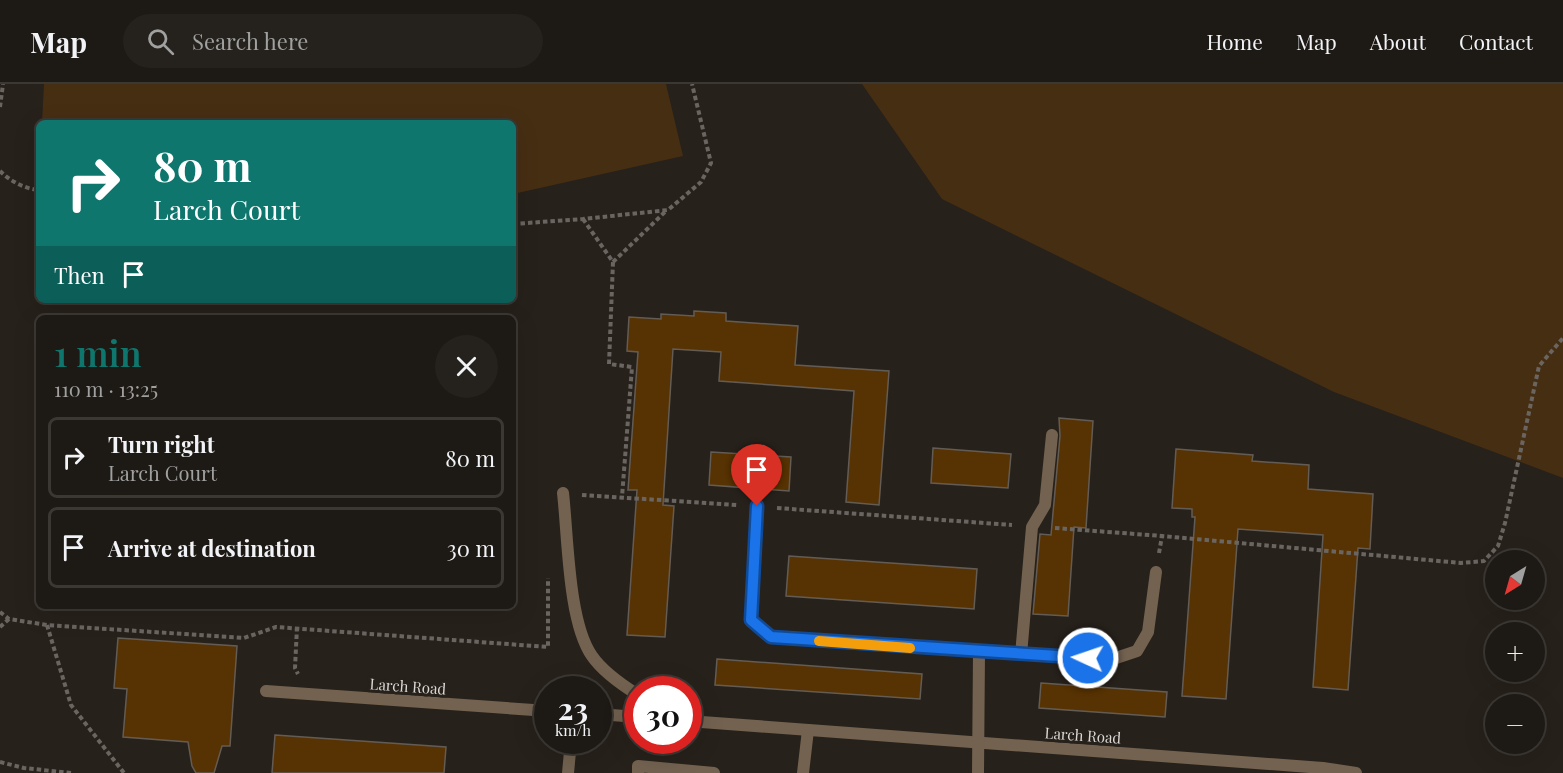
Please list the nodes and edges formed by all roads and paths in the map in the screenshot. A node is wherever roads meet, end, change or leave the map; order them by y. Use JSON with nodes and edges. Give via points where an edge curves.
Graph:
{"nodes":[{"id":1,"x":3,"y":84,"type":"edge"},
{"id":2,"x":692,"y":84,"type":"edge"},
{"id":3,"x":0,"y":107,"type":"edge"},
{"id":4,"x":0,"y":171,"type":"edge"},
{"id":5,"x":36,"y":190,"type":"edge"},
{"id":6,"x":668,"y":210,"type":"junction"},
{"id":7,"x":583,"y":219,"type":"junction"},
{"id":8,"x":516,"y":224,"type":"edge"},
{"id":9,"x":613,"y":261,"type":"junction"},
{"id":10,"x":1563,"y":338,"type":"edge"},
{"id":11,"x":1052,"y":435,"type":"dead end"},
{"id":12,"x":563,"y":493,"type":"joint"},
{"id":13,"x":622,"y":497,"type":"junction"},
{"id":14,"x":757,"y":506,"type":"junction"},
{"id":15,"x":1032,"y":526,"type":"junction"},
{"id":16,"x":1162,"y":536,"type":"junction"},
{"id":17,"x":1156,"y":572,"type":"joint"},
{"id":18,"x":548,"y":576,"type":"dead end"},
{"id":19,"x":0,"y":612,"type":"edge"},
{"id":20,"x":9,"y":619,"type":"junction"},
{"id":21,"x":47,"y":625,"type":"junction"},
{"id":22,"x":0,"y":627,"type":"edge"},
{"id":23,"x":297,"y":627,"type":"junction"},
{"id":24,"x":979,"y":653,"type":"junction"},
{"id":25,"x":1021,"y":655,"type":"junction"},
{"id":26,"x":624,"y":686,"type":"edge"},
{"id":27,"x":266,"y":691,"type":"dead end"},
{"id":28,"x":306,"y":693,"type":"junction"},
{"id":29,"x":534,"y":710,"type":"edge"},
{"id":30,"x":702,"y":722,"type":"edge"},
{"id":31,"x":808,"y":730,"type":"junction"},
{"id":32,"x":979,"y":743,"type":"junction"},
{"id":33,"x":570,"y":754,"type":"edge"},
{"id":34,"x":0,"y":762,"type":"edge"},
{"id":35,"x":71,"y":773,"type":"edge"},
{"id":36,"x":124,"y":773,"type":"edge"},
{"id":37,"x":568,"y":773,"type":"edge"},
{"id":38,"x":638,"y":773,"type":"edge"},
{"id":39,"x":714,"y":773,"type":"edge"},
{"id":40,"x":803,"y":773,"type":"edge"},
{"id":41,"x":978,"y":773,"type":"edge"},
{"id":42,"x":1356,"y":773,"type":"edge"}],
"edges":[{"from":1,"to":3,"type":"path"},
{"from":2,"to":6,"type":"path","via":[[711,163],[701,182]]},
{"from":4,"to":5,"type":"path"},
{"from":6,"to":7,"type":"path"},
{"from":6,"to":9,"type":"path"},
{"from":7,"to":8,"type":"path"},
{"from":7,"to":9,"type":"path"},
{"from":9,"to":13,"type":"path","via":[[609,364],[632,367]]},
{"from":10,"to":16,"type":"path","via":[[1539,366],[1505,523],[1498,546],[1484,561],[1461,563]]},
{"from":11,"to":15,"type":"street","via":[[1045,505]]},
{"from":12,"to":13,"type":"path"},
{"from":12,"to":26,"type":"street","via":[[576,613],[592,655]]},
{"from":13,"to":14,"type":"path"},
{"from":14,"to":15,"type":"path"},
{"from":14,"to":24,"type":"street","via":[[751,620],[771,637]]},
{"from":15,"to":16,"type":"path"},
{"from":15,"to":25,"type":"street"},
{"from":16,"to":17,"type":"path"},
{"from":17,"to":25,"type":"street","via":[[1148,632],[1137,651],[1110,660]]},
{"from":18,"to":23,"type":"path","via":[[548,647]]},
{"from":19,"to":20,"type":"path"},
{"from":20,"to":21,"type":"path"},
{"from":20,"to":22,"type":"path"},
{"from":21,"to":23,"type":"path","via":[[244,638],[276,627]]},
{"from":21,"to":36,"type":"path","via":[[71,705]]},
{"from":23,"to":28,"type":"path","via":[[295,668]]},
{"from":24,"to":25,"type":"street"},
{"from":24,"to":32,"type":"street"},
{"from":27,"to":28,"type":"street","name":"Larch Road"},
{"from":28,"to":29,"type":"street","name":"Larch Road"},
{"from":30,"to":31,"type":"street","name":"Larch Road"},
{"from":31,"to":32,"type":"street","name":"Larch Road"},
{"from":31,"to":40,"type":"street"},
{"from":32,"to":41,"type":"street"},
{"from":32,"to":42,"type":"street","name":"Larch Road"},
{"from":33,"to":37,"type":"street"},
{"from":34,"to":35,"type":"path"},
{"from":38,"to":39,"type":"street","via":[[638,766]]}]}
